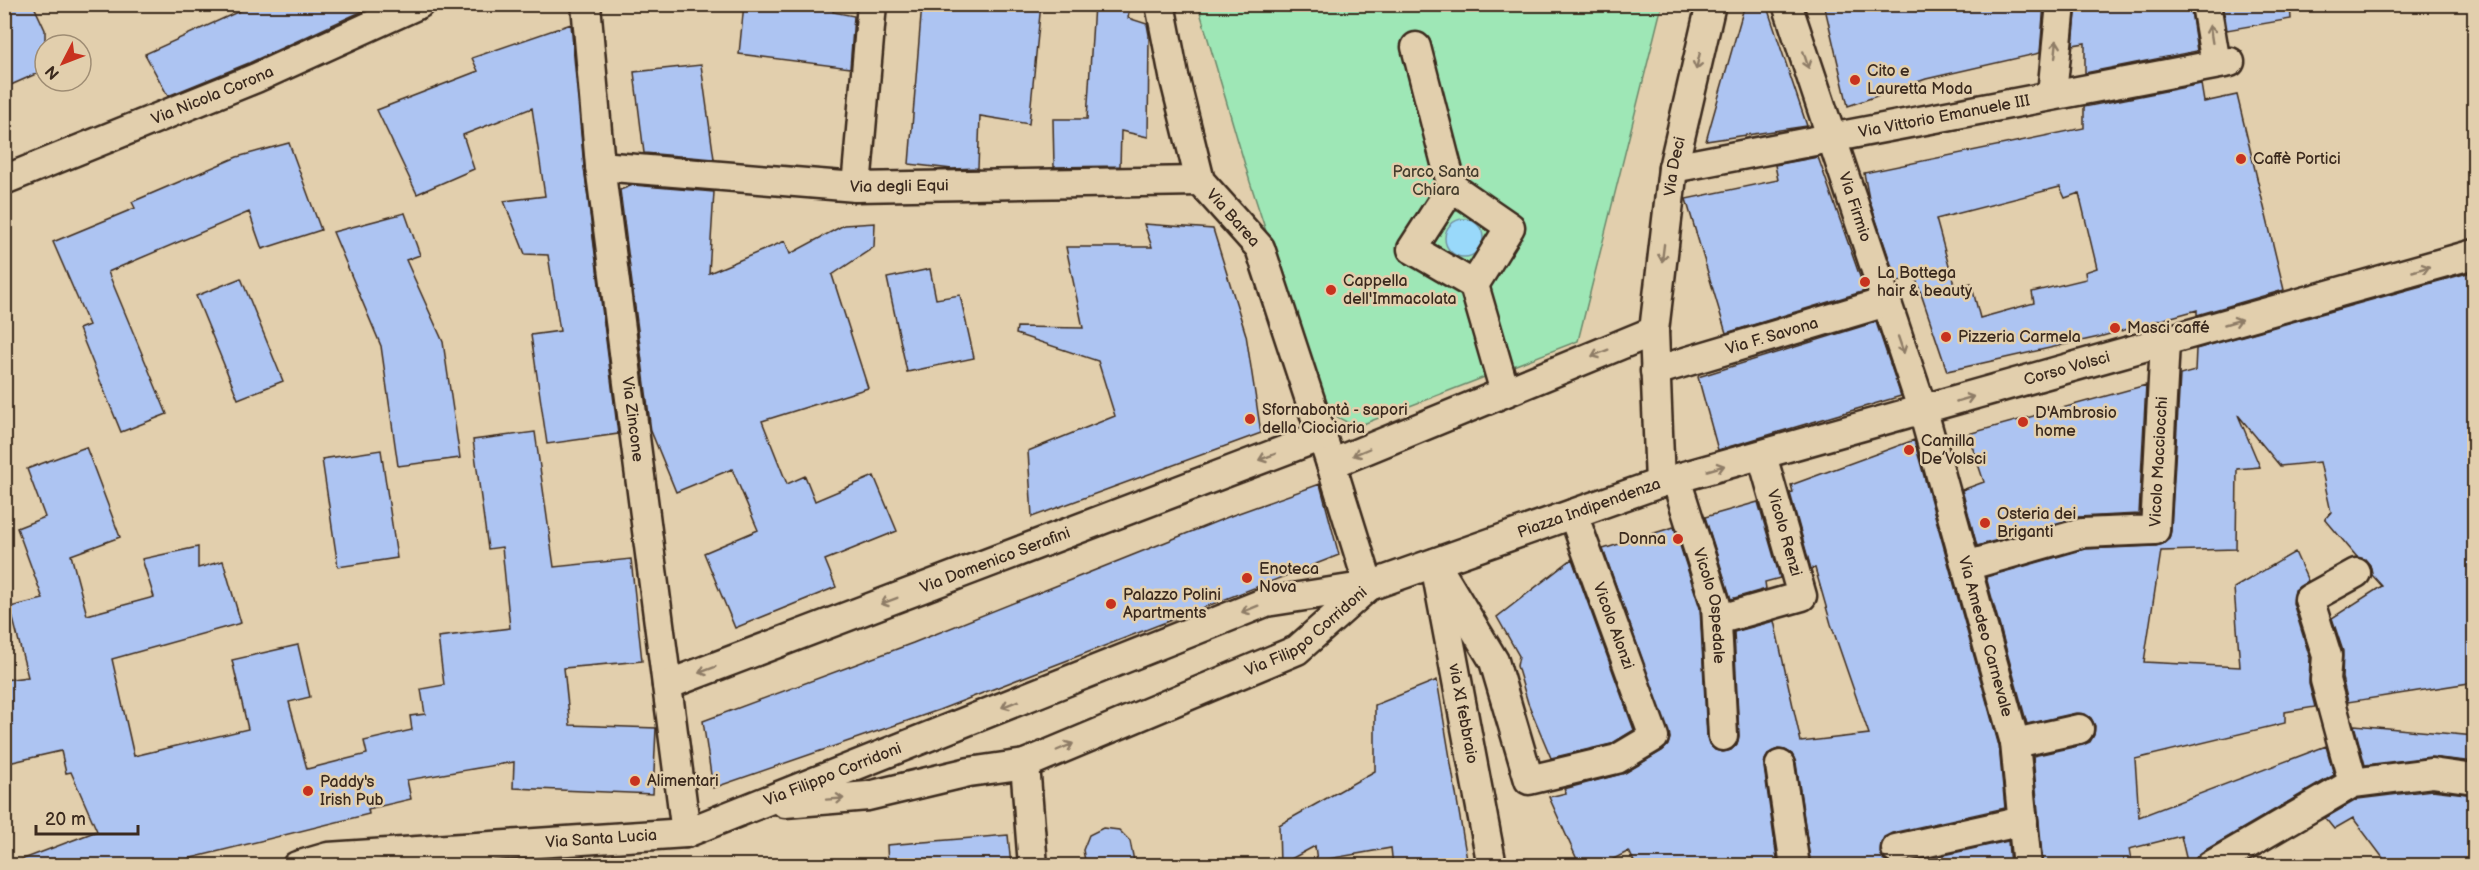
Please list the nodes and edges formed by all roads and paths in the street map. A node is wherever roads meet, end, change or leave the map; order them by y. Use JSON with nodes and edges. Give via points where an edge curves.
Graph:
{"nodes":[{"id":1,"x":419,"y":4,"type":"edge"},
{"id":2,"x":586,"y":4,"type":"edge"},
{"id":3,"x":872,"y":4,"type":"edge"},
{"id":4,"x":1160,"y":4,"type":"edge"},
{"id":5,"x":1711,"y":4,"type":"edge"},
{"id":6,"x":1787,"y":4,"type":"edge"},
{"id":7,"x":2061,"y":4,"type":"edge"},
{"id":8,"x":2206,"y":4,"type":"edge"},
{"id":9,"x":1416,"y":47,"type":"dead end"},
{"id":10,"x":2052,"y":94,"type":"junction"},
{"id":11,"x":1832,"y":139,"type":"junction"},
{"id":12,"x":600,"y":166,"type":"junction"},
{"id":13,"x":1673,"y":168,"type":"junction"},
{"id":14,"x":4,"y":180,"type":"edge"},
{"id":15,"x":1200,"y":181,"type":"junction"},
{"id":16,"x":856,"y":187,"type":"junction"},
{"id":17,"x":1452,"y":187,"type":"junction"},
{"id":18,"x":2475,"y":254,"type":"edge"},
{"id":19,"x":1474,"y":285,"type":"junction"},
{"id":20,"x":1886,"y":302,"type":"junction"},
{"id":21,"x":1654,"y":331,"type":"junction"},
{"id":22,"x":2165,"y":342,"type":"junction"},
{"id":23,"x":1655,"y":371,"type":"junction"},
{"id":24,"x":1505,"y":392,"type":"junction"},
{"id":25,"x":1923,"y":411,"type":"junction"},
{"id":26,"x":1322,"y":436,"type":"junction"},
{"id":27,"x":1762,"y":455,"type":"junction"},
{"id":28,"x":1332,"y":464,"type":"junction"},
{"id":29,"x":1668,"y":481,"type":"junction"},
{"id":30,"x":1573,"y":514,"type":"junction"},
{"id":31,"x":1435,"y":563,"type":"junction"},
{"id":32,"x":1966,"y":566,"type":"junction"},
{"id":33,"x":2356,"y":573,"type":"dead end"},
{"id":34,"x":1369,"y":586,"type":"junction"},
{"id":35,"x":1717,"y":620,"type":"junction"},
{"id":36,"x":667,"y":685,"type":"junction"},
{"id":37,"x":2079,"y":729,"type":"dead end"},
{"id":38,"x":1723,"y":736,"type":"dead end"},
{"id":39,"x":2015,"y":743,"type":"junction"},
{"id":40,"x":1025,"y":764,"type":"junction"},
{"id":41,"x":1780,"y":765,"type":"dead end"},
{"id":42,"x":2475,"y":779,"type":"edge"},
{"id":43,"x":2353,"y":783,"type":"junction"},
{"id":44,"x":756,"y":805,"type":"junction"},
{"id":45,"x":2023,"y":821,"type":"junction"},
{"id":46,"x":686,"y":833,"type":"junction"},
{"id":47,"x":1896,"y":849,"type":"dead end"},
{"id":48,"x":297,"y":866,"type":"edge"},
{"id":49,"x":1033,"y":866,"type":"edge"},
{"id":50,"x":1492,"y":866,"type":"edge"},
{"id":51,"x":1795,"y":866,"type":"edge"},
{"id":52,"x":2027,"y":866,"type":"edge"},
{"id":53,"x":2210,"y":866,"type":"edge"}],
"edges":[{"from":1,"to":14,"type":"street","name":"Via Nicola Corona","via":[[256,78]]},
{"from":2,"to":12,"type":"street","name":"Via Zincone"},
{"from":3,"to":16,"type":"street"},
{"from":4,"to":15,"type":"street","name":"Via Barea"},
{"from":5,"to":13,"type":"street","name":"Via Deci","one_way":true},
{"from":6,"to":11,"type":"street","name":"Via Firmio","one_way":true},
{"from":10,"to":7,"type":"street","one_way":true},
{"from":10,"to":8,"type":"street","name":"Via Vittorio Emanuele III","one_way":true,"via":[[2223,63]]},
{"from":9,"to":17,"type":"street"},
{"from":10,"to":11,"type":"street","name":"Via Vittorio Emanuele III"},
{"from":11,"to":13,"type":"street","name":"Via Vittorio Emanuele III"},
{"from":11,"to":20,"type":"street","name":"Via Firmio"},
{"from":12,"to":16,"type":"street","name":"Via degli Equi"},
{"from":12,"to":36,"type":"street","name":"Via Zincone"},
{"from":13,"to":21,"type":"street","name":"Via Deci","one_way":true},
{"from":15,"to":16,"type":"street","name":"Via degli Equi"},
{"from":15,"to":26,"type":"street","name":"Via Barea","via":[[1260,248]]},
{"from":17,"to":19,"type":"street","via":[[1510,227]]},
{"from":17,"to":19,"type":"street","via":[[1412,249]]},
{"from":22,"to":18,"type":"street","name":"Corso Volsci","one_way":true},
{"from":19,"to":24,"type":"street"},
{"from":20,"to":23,"type":"street","name":"Via F. Savona"},
{"from":20,"to":25,"type":"street","name":"Via Firmio","one_way":true},
{"from":21,"to":23,"type":"street","name":"Piazza Indipendenza"},
{"from":21,"to":24,"type":"street","one_way":true},
{"from":25,"to":22,"type":"street","name":"Corso Volsci","one_way":true},
{"from":22,"to":32,"type":"street","name":"Vicolo Macciocchi","via":[[2155,530],[2082,534]]},
{"from":23,"to":29,"type":"street","name":"Piazza Indipendenza"},
{"from":24,"to":28,"type":"street","one_way":true},
{"from":25,"to":27,"type":"street","name":"Corso Volsci"},
{"from":25,"to":32,"type":"street","name":"Via Amedeo Carnevale"},
{"from":26,"to":28,"type":"street","name":"Via Barea"},
{"from":26,"to":36,"type":"street","name":"Via Domenico Serafini","one_way":true},
{"from":29,"to":27,"type":"street","name":"Corso Volsci","one_way":true},
{"from":27,"to":35,"type":"street","name":"Vicolo Renzi","via":[[1802,597]]},
{"from":28,"to":34,"type":"street"},
{"from":29,"to":30,"type":"street","name":"Piazza Indipendenza"},
{"from":29,"to":35,"type":"street","name":"Vicolo Ospedale","via":[[1716,605]]},
{"from":30,"to":31,"type":"street","name":"Piazza Indipendenza"},
{"from":30,"to":31,"type":"street","name":"Vicolo Alonzi","via":[[1654,737],[1617,759],[1528,780],[1494,661]]},
{"from":31,"to":34,"type":"street","name":"Piazza Indipendenza"},
{"from":31,"to":50,"type":"street","name":"via XI febbraio"},
{"from":32,"to":39,"type":"street","name":"Via Amedeo Carnevale"},
{"from":33,"to":43,"type":"street","via":[[2309,599],[2327,656],[2325,680]]},
{"from":40,"to":34,"type":"street","name":"Via Filippo Corridoni","one_way":true,"via":[[1297,650]]},
{"from":34,"to":44,"type":"street","name":"Via Filippo Corridoni","one_way":true,"via":[[1266,602]]},
{"from":35,"to":38,"type":"street","name":"Vicolo Ospedale"},
{"from":36,"to":46,"type":"street","name":"Via Zincone"},
{"from":37,"to":39,"type":"street"},
{"from":39,"to":45,"type":"street","name":"Via Amedeo Carnevale"},
{"from":44,"to":40,"type":"street","name":"Via Filippo Corridoni","one_way":true,"via":[[868,796],[969,772]]},
{"from":40,"to":49,"type":"street"},
{"from":41,"to":51,"type":"street"},
{"from":42,"to":43,"type":"street","via":[[2432,773]]},
{"from":43,"to":53,"type":"street"},
{"from":44,"to":46,"type":"street","name":"Via Santa Lucia"},
{"from":45,"to":47,"type":"street"},
{"from":45,"to":52,"type":"street","name":"Via Amedeo Carnevale"},
{"from":46,"to":48,"type":"street","name":"Via Santa Lucia","via":[[328,858]]}]}
